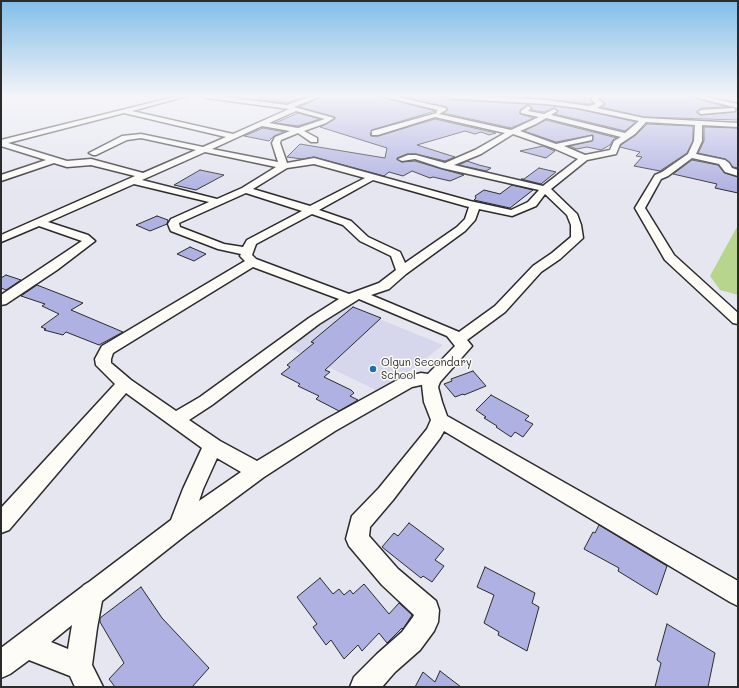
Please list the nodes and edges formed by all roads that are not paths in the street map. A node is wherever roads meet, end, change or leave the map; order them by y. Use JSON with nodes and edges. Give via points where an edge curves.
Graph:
{"nodes":[{"id":1,"x":58,"y":128,"type":"edge"},
{"id":2,"x":197,"y":128,"type":"edge"},
{"id":3,"x":251,"y":128,"type":"edge"},
{"id":4,"x":286,"y":128,"type":"edge"},
{"id":5,"x":304,"y":128,"type":"edge"},
{"id":6,"x":391,"y":128,"type":"edge"},
{"id":7,"x":488,"y":128,"type":"edge"},
{"id":8,"x":522,"y":128,"type":"edge"},
{"id":9,"x":594,"y":128,"type":"edge"},
{"id":10,"x":635,"y":128,"type":"edge"},
{"id":11,"x":698,"y":128,"type":"edge"},
{"id":12,"x":298,"y":130,"type":"junction"},
{"id":13,"x":512,"y":132,"type":"junction"},
{"id":14,"x":375,"y":133,"type":"dead end"},
{"id":15,"x":233,"y":136,"type":"junction"},
{"id":16,"x":627,"y":136,"type":"junction"},
{"id":17,"x":589,"y":138,"type":"dead end"},
{"id":18,"x":314,"y":140,"type":"dead end"},
{"id":19,"x":1,"y":142,"type":"edge"},
{"id":20,"x":556,"y":146,"type":"junction"},
{"id":21,"x":201,"y":150,"type":"junction"},
{"id":22,"x":93,"y":153,"type":"dead end"},
{"id":23,"x":690,"y":155,"type":"junction"},
{"id":24,"x":584,"y":158,"type":"junction"},
{"id":25,"x":402,"y":159,"type":"dead end"},
{"id":26,"x":54,"y":160,"type":"junction"},
{"id":27,"x":284,"y":166,"type":"junction"},
{"id":28,"x":445,"y":166,"type":"junction"},
{"id":29,"x":738,"y":173,"type":"edge"},
{"id":30,"x":145,"y":176,"type":"junction"},
{"id":31,"x":1,"y":178,"type":"edge"},
{"id":32,"x":371,"y":178,"type":"junction"},
{"id":33,"x":135,"y":181,"type":"junction"},
{"id":34,"x":545,"y":189,"type":"junction"},
{"id":35,"x":245,"y":190,"type":"junction"},
{"id":36,"x":219,"y":202,"type":"junction"},
{"id":37,"x":475,"y":205,"type":"junction"},
{"id":38,"x":311,"y":210,"type":"junction"},
{"id":39,"x":506,"y":213,"type":"junction"},
{"id":40,"x":470,"y":220,"type":"junction"},
{"id":41,"x":39,"y":223,"type":"junction"},
{"id":42,"x":1,"y":239,"type":"edge"},
{"id":43,"x":250,"y":257,"type":"junction"},
{"id":44,"x":402,"y":271,"type":"junction"},
{"id":45,"x":355,"y":297,"type":"junction"},
{"id":46,"x":1,"y":301,"type":"edge"},
{"id":47,"x":738,"y":320,"type":"edge"},
{"id":48,"x":459,"y":339,"type":"junction"},
{"id":49,"x":432,"y":380,"type":"junction"},
{"id":50,"x":125,"y":384,"type":"junction"},
{"id":51,"x":176,"y":420,"type":"junction"},
{"id":52,"x":440,"y":420,"type":"junction"},
{"id":53,"x":213,"y":446,"type":"junction"},
{"id":54,"x":257,"y":471,"type":"junction"},
{"id":55,"x":5,"y":513,"type":"edge"},
{"id":56,"x":178,"y":527,"type":"junction"},
{"id":57,"x":92,"y":593,"type":"junction"},
{"id":58,"x":738,"y":594,"type":"edge"},
{"id":59,"x":25,"y":645,"type":"junction"},
{"id":60,"x":1,"y":665,"type":"edge"},
{"id":61,"x":84,"y":676,"type":"edge"},
{"id":62,"x":364,"y":687,"type":"edge"}],
"edges":[{"from":1,"to":19,"type":"street"},
{"from":2,"to":15,"type":"street"},
{"from":3,"to":15,"type":"street"},
{"from":4,"to":12,"type":"street"},
{"from":5,"to":12,"type":"street"},
{"from":6,"to":14,"type":"street"},
{"from":7,"to":13,"type":"street"},
{"from":8,"to":13,"type":"street"},
{"from":9,"to":16,"type":"street"},
{"from":10,"to":16,"type":"street"},
{"from":11,"to":23,"type":"street","via":[[698,141]]},
{"from":12,"to":18,"type":"street"},
{"from":12,"to":27,"type":"street","via":[[278,138],[276,143]]},
{"from":13,"to":20,"type":"street"},
{"from":13,"to":28,"type":"street","via":[[478,152]]},
{"from":15,"to":21,"type":"street"},
{"from":16,"to":24,"type":"street","via":[[617,143],[613,152]]},
{"from":17,"to":20,"type":"street"},
{"from":19,"to":26,"type":"street"},
{"from":20,"to":24,"type":"street"},
{"from":21,"to":22,"type":"street","via":[[135,136]]},
{"from":21,"to":27,"type":"street"},
{"from":21,"to":30,"type":"street"},
{"from":23,"to":29,"type":"street","via":[[722,162],[728,170]]},
{"from":23,"to":47,"type":"street","via":[[658,177],[640,208],[669,257]]},
{"from":24,"to":34,"type":"street"},
{"from":25,"to":28,"type":"street","via":[[416,157]]},
{"from":26,"to":30,"type":"street","via":[[67,164],[92,162]]},
{"from":26,"to":31,"type":"street"},
{"from":27,"to":32,"type":"street","via":[[314,161]]},
{"from":27,"to":35,"type":"street"},
{"from":28,"to":34,"type":"street"},
{"from":30,"to":33,"type":"street"},
{"from":32,"to":37,"type":"street"},
{"from":32,"to":38,"type":"street"},
{"from":33,"to":36,"type":"street"},
{"from":33,"to":41,"type":"street"},
{"from":34,"to":39,"type":"street","via":[[532,204],[517,212]]},
{"from":34,"to":48,"type":"street","via":[[572,214],[577,238],[537,268],[500,309]]},
{"from":35,"to":36,"type":"street"},
{"from":35,"to":38,"type":"street"},
{"from":36,"to":43,"type":"street","via":[[175,221],[175,229]]},
{"from":37,"to":39,"type":"street"},
{"from":37,"to":40,"type":"street"},
{"from":38,"to":43,"type":"street","via":[[251,242]]},
{"from":38,"to":44,"type":"street","via":[[346,223],[364,238],[396,254]]},
{"from":39,"to":40,"type":"street"},
{"from":40,"to":44,"type":"street"},
{"from":41,"to":42,"type":"street"},
{"from":41,"to":46,"type":"street","via":[[84,237],[89,241]]},
{"from":43,"to":45,"type":"street"},
{"from":43,"to":50,"type":"street","via":[[107,350],[103,359],[104,365]]},
{"from":44,"to":45,"type":"street","via":[[384,286]]},
{"from":45,"to":48,"type":"street","via":[[452,334]]},
{"from":45,"to":51,"type":"street","via":[[314,321],[206,401]]},
{"from":48,"to":49,"type":"street","via":[[464,346]]},
{"from":49,"to":52,"type":"street","via":[[430,387],[433,402]]},
{"from":49,"to":54,"type":"street","via":[[407,382]]},
{"from":50,"to":51,"type":"street"},
{"from":50,"to":55,"type":"street"},
{"from":51,"to":53,"type":"street"},
{"from":52,"to":58,"type":"street"},
{"from":52,"to":62,"type":"street","via":[[434,433],[360,523],[357,539],[390,577],[427,610],[425,622],[411,641]]},
{"from":53,"to":54,"type":"street"},
{"from":53,"to":56,"type":"street"},
{"from":54,"to":56,"type":"street"},
{"from":56,"to":57,"type":"street"},
{"from":57,"to":59,"type":"street"},
{"from":57,"to":61,"type":"street","via":[[84,628]]},
{"from":59,"to":60,"type":"street"},
{"from":59,"to":61,"type":"street"}]}
